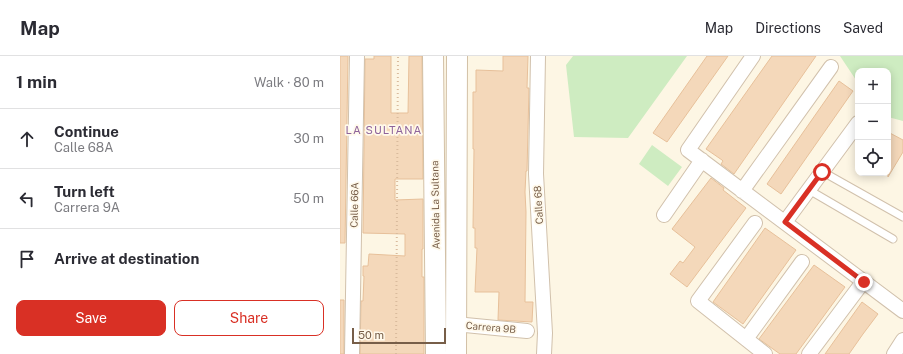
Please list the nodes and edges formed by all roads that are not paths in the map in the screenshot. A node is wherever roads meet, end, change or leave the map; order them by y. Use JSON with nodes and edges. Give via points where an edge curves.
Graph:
{"nodes":[{"id":1,"x":357,"y":56,"type":"edge"},
{"id":2,"x":434,"y":56,"type":"edge"},
{"id":3,"x":458,"y":56,"type":"edge"},
{"id":4,"x":538,"y":56,"type":"edge"},
{"id":5,"x":753,"y":56,"type":"edge"},
{"id":6,"x":831,"y":67,"type":"dead end"},
{"id":7,"x":855,"y":127,"type":"edge"},
{"id":8,"x":702,"y":160,"type":"junction"},
{"id":9,"x":822,"y":172,"type":"junction"},
{"id":10,"x":809,"y":190,"type":"junction"},
{"id":11,"x":742,"y":191,"type":"junction"},
{"id":12,"x":664,"y":215,"type":"dead end"},
{"id":13,"x":903,"y":217,"type":"edge"},
{"id":14,"x":785,"y":222,"type":"junction"},
{"id":15,"x":755,"y":223,"type":"dead end"},
{"id":16,"x":893,"y":239,"type":"dead end"},
{"id":17,"x":802,"y":262,"type":"dead end"},
{"id":18,"x":864,"y":282,"type":"junction"},
{"id":19,"x":903,"y":311,"type":"edge"},
{"id":20,"x":455,"y":324,"type":"junction"},
{"id":21,"x":527,"y":331,"type":"dead end"},
{"id":22,"x":746,"y":339,"type":"junction"},
{"id":23,"x":903,"y":340,"type":"edge"},
{"id":24,"x":352,"y":354,"type":"edge"},
{"id":25,"x":436,"y":354,"type":"edge"},
{"id":26,"x":456,"y":354,"type":"edge"},
{"id":27,"x":544,"y":354,"type":"edge"},
{"id":28,"x":765,"y":354,"type":"edge"},
{"id":29,"x":809,"y":354,"type":"edge"},
{"id":30,"x":894,"y":354,"type":"edge"}],
"edges":[{"from":1,"to":24,"type":"street","name":"Calle 66A"},
{"from":2,"to":25,"type":"street","name":"Avenida La Sultana"},
{"from":3,"to":20,"type":"street","name":"Avenida La Sultana"},
{"from":4,"to":27,"type":"street","name":"Calle 68","via":[[536,174]]},
{"from":5,"to":8,"type":"street","via":[[688,150]]},
{"from":6,"to":11,"type":"street"},
{"from":7,"to":9,"type":"street"},
{"from":8,"to":11,"type":"street"},
{"from":8,"to":12,"type":"street"},
{"from":9,"to":10,"type":"street"},
{"from":9,"to":13,"type":"lane"},
{"from":10,"to":14,"type":"street"},
{"from":10,"to":16,"type":"lane"},
{"from":11,"to":14,"type":"street"},
{"from":14,"to":18,"type":"street"},
{"from":15,"to":22,"type":"street","via":[[698,301]]},
{"from":17,"to":22,"type":"street"},
{"from":18,"to":19,"type":"street"},
{"from":18,"to":29,"type":"street"},
{"from":20,"to":21,"type":"street","name":"Carrera 9B"},
{"from":20,"to":26,"type":"street","name":"Avenida La Sultana"},
{"from":22,"to":28,"type":"street"},
{"from":23,"to":30,"type":"street"}]}
